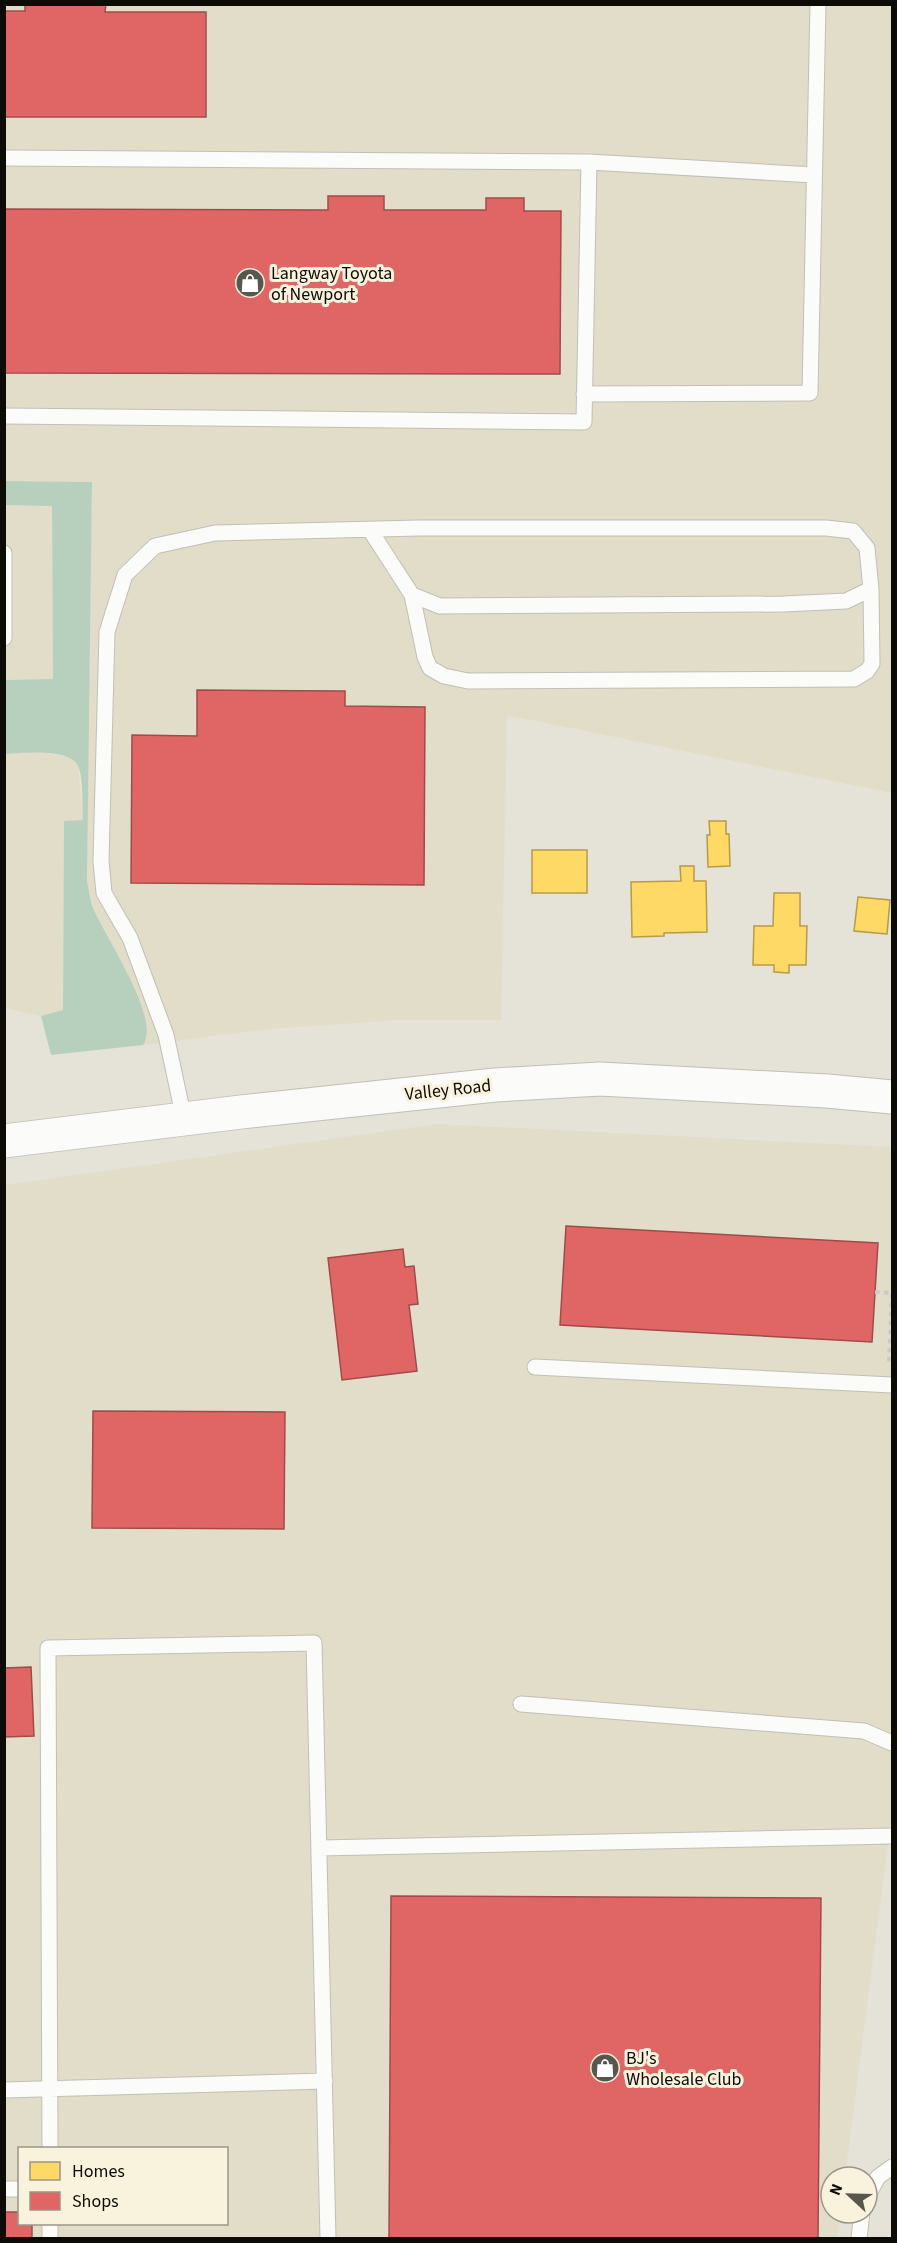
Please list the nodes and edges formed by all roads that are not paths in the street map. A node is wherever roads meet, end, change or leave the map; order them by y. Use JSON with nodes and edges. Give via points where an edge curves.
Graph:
{"nodes":[{"id":1,"x":818,"y":4,"type":"edge"},
{"id":2,"x":4,"y":158,"type":"edge"},
{"id":3,"x":589,"y":162,"type":"junction"},
{"id":4,"x":814,"y":175,"type":"junction"},
{"id":5,"x":584,"y":394,"type":"junction"},
{"id":6,"x":4,"y":416,"type":"edge"},
{"id":7,"x":370,"y":530,"type":"junction"},
{"id":8,"x":4,"y":553,"type":"edge"},
{"id":9,"x":871,"y":589,"type":"junction"},
{"id":10,"x":412,"y":595,"type":"junction"},
{"id":11,"x":4,"y":638,"type":"edge"},
{"id":12,"x":892,"y":1097,"type":"edge"},
{"id":13,"x":184,"y":1119,"type":"junction"},
{"id":14,"x":4,"y":1141,"type":"edge"},
{"id":15,"x":535,"y":1367,"type":"dead end"},
{"id":16,"x":890,"y":1385,"type":"edge"},
{"id":17,"x":521,"y":1704,"type":"dead end"},
{"id":18,"x":892,"y":1743,"type":"edge"},
{"id":19,"x":892,"y":1836,"type":"edge"},
{"id":20,"x":319,"y":1848,"type":"junction"},
{"id":21,"x":325,"y":2081,"type":"junction"},
{"id":22,"x":51,"y":2089,"type":"junction"},
{"id":23,"x":4,"y":2090,"type":"edge"},
{"id":24,"x":50,"y":2147,"type":"edge"},
{"id":25,"x":892,"y":2167,"type":"edge"},
{"id":26,"x":879,"y":2175,"type":"edge"},
{"id":27,"x":328,"y":2238,"type":"edge"}],
"edges":[{"from":1,"to":4,"type":"lane"},
{"from":2,"to":3,"type":"lane"},
{"from":3,"to":4,"type":"lane"},
{"from":3,"to":5,"type":"lane"},
{"from":4,"to":5,"type":"lane","via":[[810,393]]},
{"from":5,"to":6,"type":"lane","via":[[584,422]]},
{"from":7,"to":9,"type":"lane","via":[[853,531],[867,548]]},
{"from":7,"to":10,"type":"lane"},
{"from":7,"to":13,"type":"lane","via":[[214,532],[155,546],[125,575],[107,632],[101,861],[104,893],[130,938],[166,1035]]},
{"from":8,"to":11,"type":"lane"},
{"from":9,"to":10,"type":"lane","via":[[846,601],[784,604],[440,606]]},
{"from":9,"to":10,"type":"lane","via":[[872,664],[854,679],[468,681],[444,676],[430,668]]},
{"from":12,"to":13,"type":"main road","name":"Valley Road","via":[[600,1079],[495,1085]]},
{"from":13,"to":14,"type":"main road","name":"Valley Road"},
{"from":15,"to":16,"type":"lane"},
{"from":17,"to":18,"type":"lane","via":[[864,1731]]},
{"from":19,"to":20,"type":"lane"},
{"from":20,"to":21,"type":"lane"},
{"from":20,"to":22,"type":"lane","via":[[314,1643],[48,1648]]},
{"from":21,"to":22,"type":"lane"},
{"from":21,"to":27,"type":"lane"},
{"from":22,"to":23,"type":"lane"},
{"from":22,"to":24,"type":"lane"},
{"from":25,"to":26,"type":"lane"}]}
